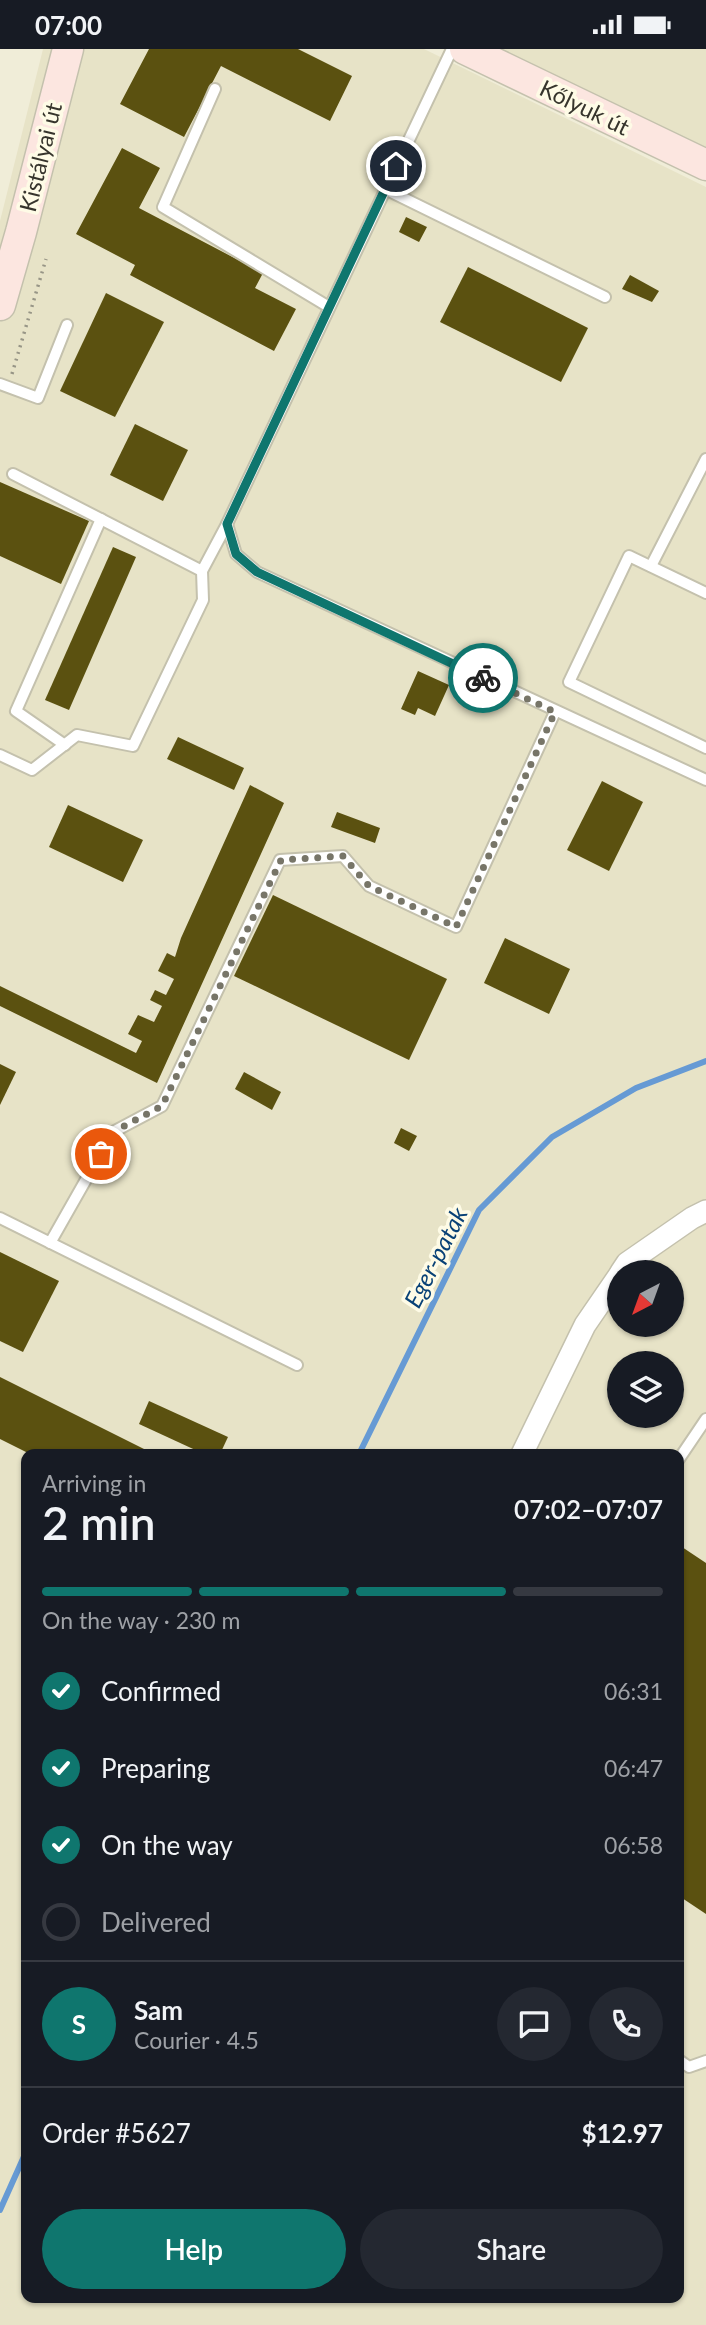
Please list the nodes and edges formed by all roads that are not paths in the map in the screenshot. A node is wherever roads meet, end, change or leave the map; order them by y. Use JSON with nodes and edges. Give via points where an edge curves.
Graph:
{"nodes":[{"id":1,"x":68,"y":49,"type":"edge"},
{"id":2,"x":452,"y":49,"type":"edge"},
{"id":3,"x":464,"y":49,"type":"edge"},
{"id":4,"x":215,"y":89,"type":"dead end"},
{"id":5,"x":706,"y":165,"type":"edge"},
{"id":6,"x":385,"y":189,"type":"junction"},
{"id":7,"x":605,"y":297,"type":"dead end"},
{"id":8,"x":0,"y":305,"type":"edge"},
{"id":9,"x":328,"y":307,"type":"junction"},
{"id":10,"x":67,"y":325,"type":"dead end"},
{"id":11,"x":4,"y":385,"type":"edge"},
{"id":12,"x":706,"y":459,"type":"edge"},
{"id":13,"x":12,"y":474,"type":"dead end"},
{"id":14,"x":100,"y":519,"type":"junction"},
{"id":15,"x":227,"y":524,"type":"junction"},
{"id":16,"x":651,"y":566,"type":"junction"},
{"id":17,"x":202,"y":571,"type":"junction"},
{"id":18,"x":706,"y":593,"type":"edge"},
{"id":19,"x":555,"y":712,"type":"junction"},
{"id":20,"x":65,"y":745,"type":"junction"},
{"id":21,"x":706,"y":748,"type":"edge"},
{"id":22,"x":0,"y":755,"type":"edge"},
{"id":23,"x":706,"y":780,"type":"edge"},
{"id":24,"x":706,"y":1211,"type":"edge"},
{"id":25,"x":0,"y":1218,"type":"edge"},
{"id":26,"x":50,"y":1243,"type":"junction"},
{"id":27,"x":631,"y":1260,"type":"edge"},
{"id":28,"x":607,"y":1292,"type":"edge"},
{"id":29,"x":297,"y":1365,"type":"dead end"},
{"id":30,"x":706,"y":1419,"type":"edge"},
{"id":31,"x":524,"y":1449,"type":"edge"},
{"id":32,"x":684,"y":1452,"type":"edge"},
{"id":33,"x":706,"y":2061,"type":"edge"},
{"id":34,"x":684,"y":2064,"type":"edge"}],
"edges":[{"from":1,"to":8,"type":"main road","name":"Kistályai út"},
{"from":2,"to":6,"type":"lane"},
{"from":3,"to":5,"type":"main road","name":"Kőlyuk út"},
{"from":4,"to":9,"type":"lane","via":[[163,207]]},
{"from":6,"to":7,"type":"lane"},
{"from":6,"to":9,"type":"lane"},
{"from":9,"to":15,"type":"lane"},
{"from":10,"to":11,"type":"lane","via":[[38,398]]},
{"from":12,"to":16,"type":"lane"},
{"from":13,"to":14,"type":"lane"},
{"from":14,"to":17,"type":"lane"},
{"from":14,"to":20,"type":"lane","via":[[16,711]]},
{"from":15,"to":17,"type":"lane"},
{"from":15,"to":19,"type":"lane","via":[[236,554],[257,572]]},
{"from":16,"to":18,"type":"lane"},
{"from":16,"to":21,"type":"lane","via":[[629,556],[569,682]]},
{"from":17,"to":20,"type":"lane","via":[[203,600],[133,746],[77,735]]},
{"from":19,"to":23,"type":"lane"},
{"from":19,"to":26,"type":"lane","via":[[456,927],[369,886],[343,856],[281,860],[162,1106],[113,1132]]},
{"from":20,"to":22,"type":"lane","via":[[32,770]]},
{"from":24,"to":27,"type":"street"},
{"from":25,"to":26,"type":"lane"},
{"from":26,"to":29,"type":"lane"},
{"from":28,"to":31,"type":"street","via":[[585,1325]]},
{"from":30,"to":32,"type":"lane"},
{"from":33,"to":34,"type":"lane","via":[[689,2067]]}]}
